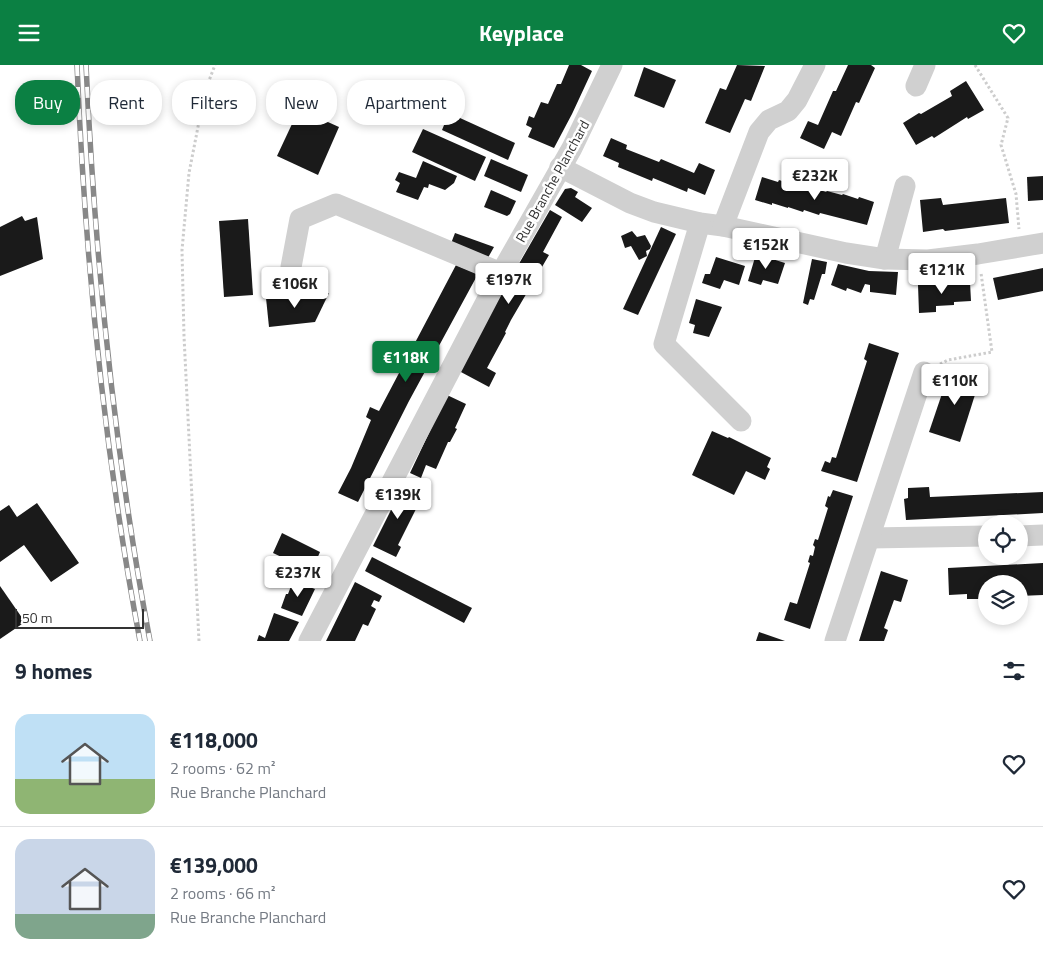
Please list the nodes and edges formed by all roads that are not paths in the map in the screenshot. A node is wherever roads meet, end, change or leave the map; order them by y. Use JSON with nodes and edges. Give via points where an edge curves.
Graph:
{"nodes":[{"id":1,"x":612,"y":65,"type":"edge"},
{"id":2,"x":815,"y":65,"type":"edge"},
{"id":3,"x":925,"y":65,"type":"edge"},
{"id":4,"x":916,"y":86,"type":"dead end"},
{"id":5,"x":560,"y":167,"type":"junction"},
{"id":6,"x":905,"y":186,"type":"dead end"},
{"id":7,"x":700,"y":223,"type":"junction"},
{"id":8,"x":723,"y":226,"type":"junction"},
{"id":9,"x":1043,"y":243,"type":"edge"},
{"id":10,"x":885,"y":259,"type":"junction"},
{"id":11,"x":291,"y":267,"type":"dead end"},
{"id":12,"x":501,"y":273,"type":"junction"},
{"id":13,"x":924,"y":372,"type":"road end"},
{"id":14,"x":741,"y":421,"type":"dead end"},
{"id":15,"x":1043,"y":535,"type":"edge"},
{"id":16,"x":978,"y":536,"type":"edge"},
{"id":17,"x":1028,"y":536,"type":"edge"},
{"id":18,"x":870,"y":538,"type":"junction"},
{"id":19,"x":310,"y":641,"type":"edge"},
{"id":20,"x":835,"y":641,"type":"edge"}],
"edges":[{"from":1,"to":5,"type":"street","name":"Rue Branche Planchard"},
{"from":2,"to":8,"type":"street","via":[[788,111],[769,120],[759,132]]},
{"from":3,"to":4,"type":"street"},
{"from":5,"to":7,"type":"street","via":[[630,203]]},
{"from":5,"to":12,"type":"street","name":"Rue Branche Planchard"},
{"from":6,"to":10,"type":"street"},
{"from":7,"to":8,"type":"street"},
{"from":7,"to":14,"type":"street","via":[[664,344]]},
{"from":8,"to":10,"type":"street"},
{"from":9,"to":10,"type":"street","via":[[928,260]]},
{"from":11,"to":12,"type":"street","via":[[300,219],[336,204]]},
{"from":12,"to":19,"type":"street","name":"Rue Branche Planchard"},
{"from":13,"to":18,"type":"street"},
{"from":15,"to":17,"type":"street"},
{"from":16,"to":18,"type":"street"},
{"from":18,"to":20,"type":"street"}]}
